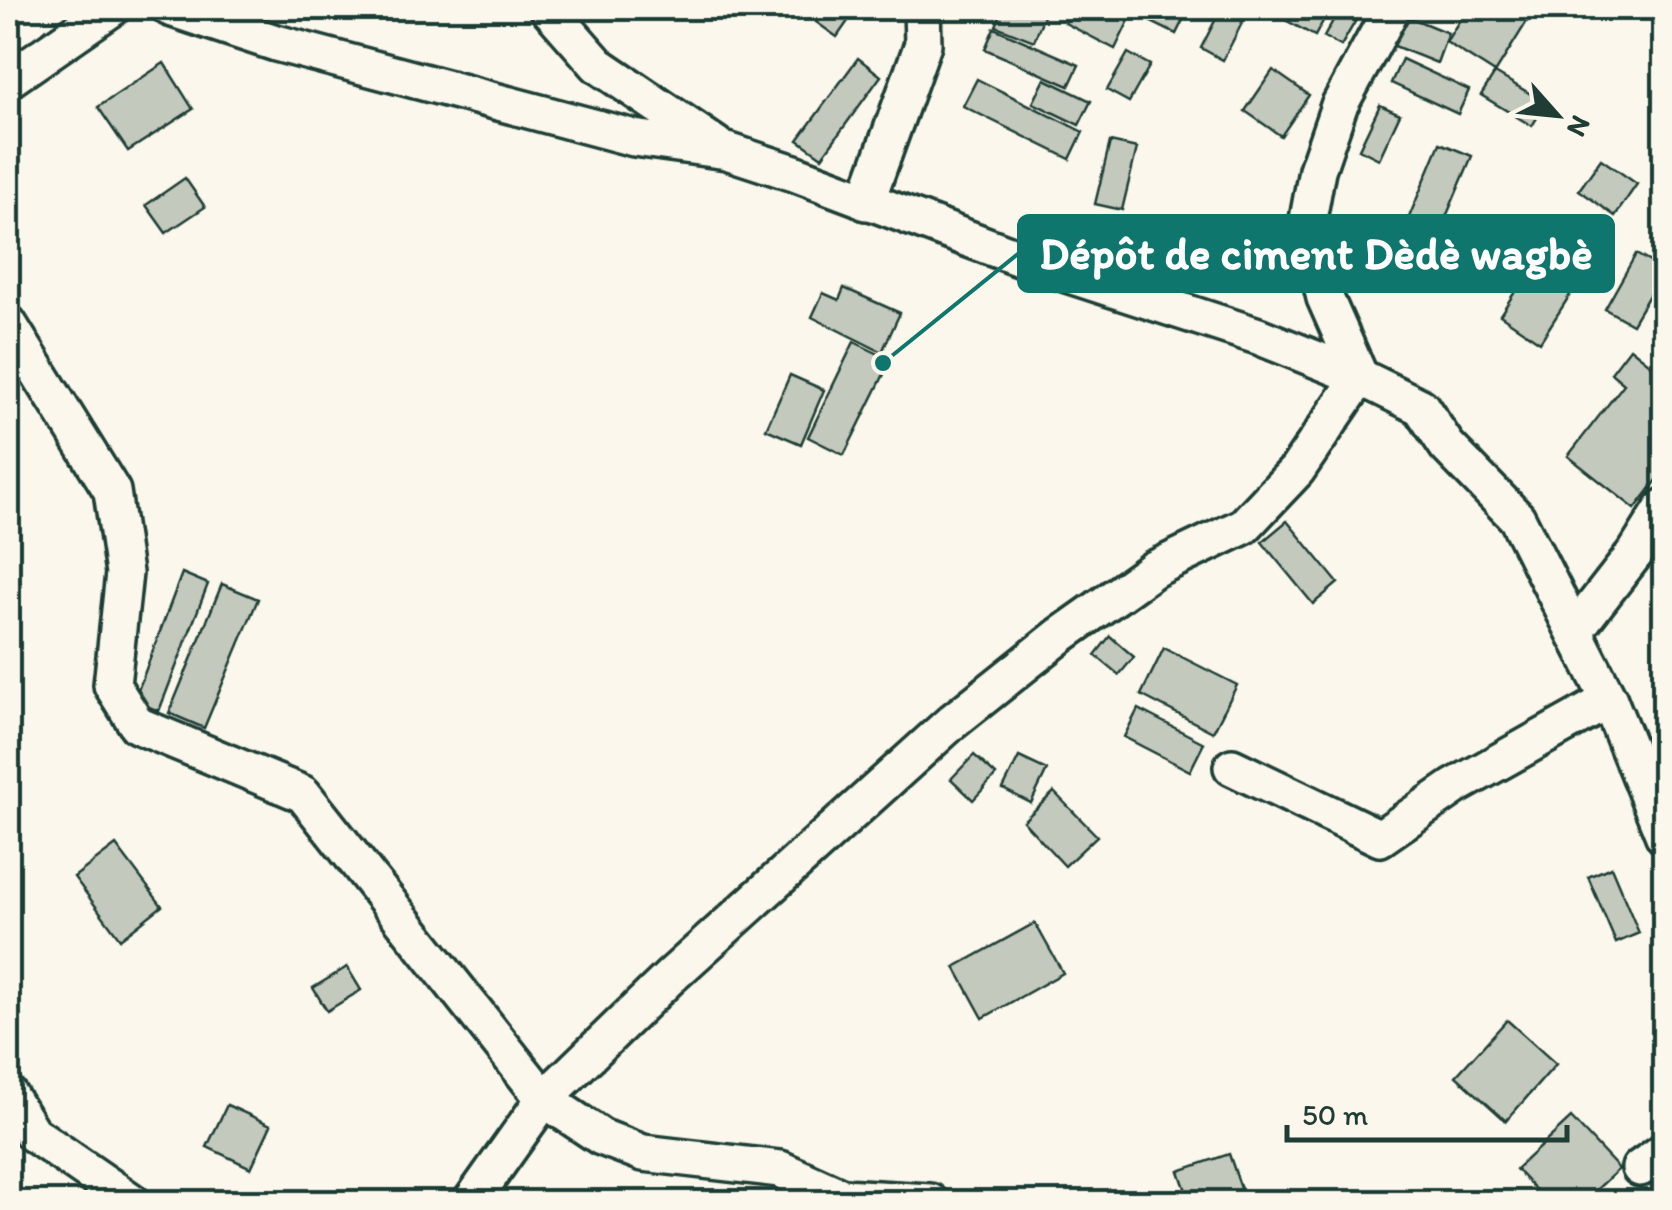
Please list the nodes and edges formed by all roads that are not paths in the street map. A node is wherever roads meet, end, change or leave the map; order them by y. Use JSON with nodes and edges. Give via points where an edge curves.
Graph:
{"nodes":[{"id":1,"x":112,"y":8,"type":"edge"},
{"id":2,"x":170,"y":8,"type":"edge"},
{"id":3,"x":548,"y":8,"type":"edge"},
{"id":4,"x":922,"y":8,"type":"edge"},
{"id":5,"x":1392,"y":8,"type":"edge"},
{"id":6,"x":8,"y":80,"type":"edge"},
{"id":7,"x":726,"y":151,"type":"junction"},
{"id":8,"x":866,"y":202,"type":"junction"},
{"id":9,"x":8,"y":324,"type":"edge"},
{"id":10,"x":1360,"y":377,"type":"junction"},
{"id":11,"x":1664,"y":507,"type":"edge"},
{"id":12,"x":1650,"y":554,"type":"edge"},
{"id":13,"x":1576,"y":629,"type":"junction"},
{"id":14,"x":1609,"y":700,"type":"junction"},
{"id":15,"x":1232,"y":767,"type":"dead end"},
{"id":16,"x":1664,"y":836,"type":"edge"},
{"id":17,"x":8,"y":1094,"type":"edge"},
{"id":18,"x":544,"y":1099,"type":"junction"},
{"id":19,"x":132,"y":1202,"type":"edge"},
{"id":20,"x":471,"y":1202,"type":"edge"},
{"id":21,"x":930,"y":1202,"type":"edge"}],
"edges":[{"from":1,"to":6,"type":"street"},
{"from":2,"to":7,"type":"street","via":[[276,43],[634,138]]},
{"from":3,"to":7,"type":"street","via":[[598,65]]},
{"from":4,"to":8,"type":"street","via":[[923,44]]},
{"from":5,"to":10,"type":"street","via":[[1339,106],[1307,225],[1325,298]]},
{"from":7,"to":8,"type":"street"},
{"from":8,"to":10,"type":"street"},
{"from":9,"to":18,"type":"street","via":[[112,491],[124,573],[112,685],[137,724],[304,794]]},
{"from":10,"to":13,"type":"street","via":[[1421,407],[1447,446],[1517,518]]},
{"from":10,"to":18,"type":"street","via":[[1297,470],[1244,526],[1154,569],[952,722]]},
{"from":11,"to":12,"type":"street"},
{"from":12,"to":13,"type":"street"},
{"from":13,"to":14,"type":"street"},
{"from":14,"to":15,"type":"street","via":[[1454,787],[1380,838]]},
{"from":14,"to":16,"type":"street"},
{"from":17,"to":19,"type":"street","via":[[32,1134]]},
{"from":18,"to":20,"type":"street"},
{"from":18,"to":21,"type":"street","via":[[602,1137],[643,1153],[780,1169],[842,1197]]}]}
